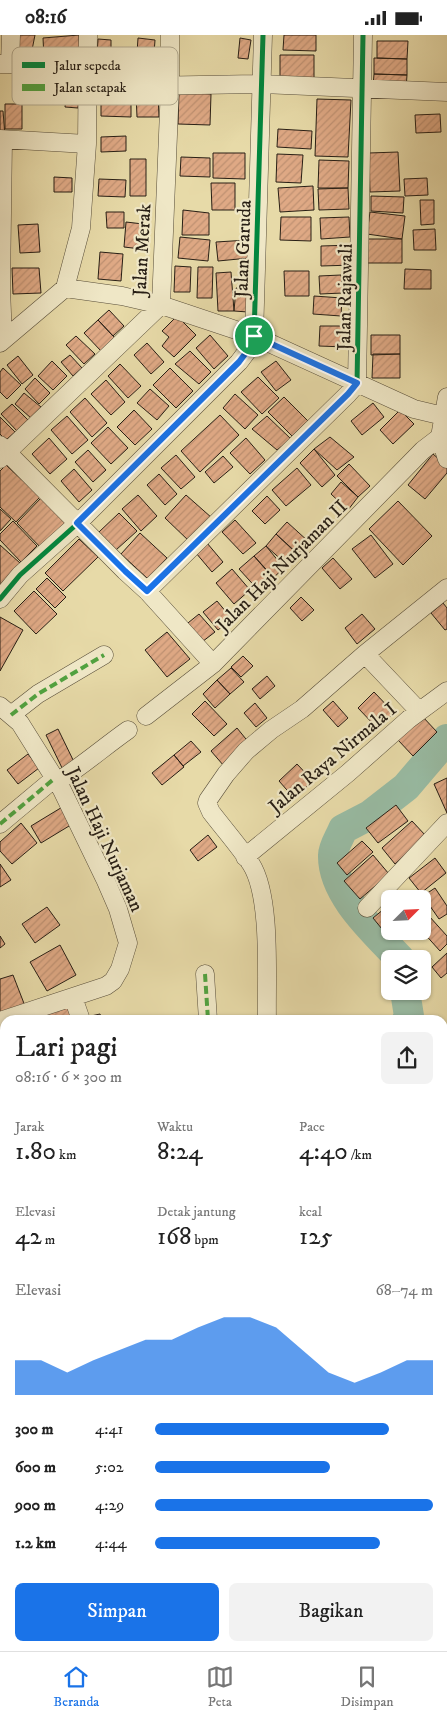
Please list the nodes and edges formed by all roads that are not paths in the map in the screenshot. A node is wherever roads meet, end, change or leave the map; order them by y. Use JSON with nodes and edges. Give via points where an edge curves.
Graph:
{"nodes":[{"id":1,"x":11,"y":35,"type":"edge"},
{"id":2,"x":263,"y":35,"type":"edge"},
{"id":3,"x":363,"y":35,"type":"edge"},
{"id":4,"x":5,"y":64,"type":"edge"},
{"id":5,"x":262,"y":84,"type":"junction"},
{"id":6,"x":178,"y":86,"type":"edge"},
{"id":7,"x":362,"y":88,"type":"junction"},
{"id":8,"x":447,"y":92,"type":"edge"},
{"id":9,"x":88,"y":105,"type":"edge"},
{"id":10,"x":169,"y":105,"type":"edge"},
{"id":11,"x":2,"y":140,"type":"edge"},
{"id":12,"x":87,"y":144,"type":"junction"},
{"id":13,"x":65,"y":288,"type":"junction"},
{"id":14,"x":161,"y":305,"type":"junction"},
{"id":15,"x":254,"y":336,"type":"junction"},
{"id":16,"x":1,"y":342,"type":"edge"},
{"id":17,"x":357,"y":383,"type":"junction"},
{"id":18,"x":446,"y":407,"type":"edge"},
{"id":19,"x":440,"y":437,"type":"junction"},
{"id":20,"x":3,"y":452,"type":"edge"},
{"id":21,"x":447,"y":459,"type":"edge"},
{"id":22,"x":77,"y":523,"type":"junction"},
{"id":23,"x":447,"y":587,"type":"edge"},
{"id":24,"x":147,"y":591,"type":"junction"},
{"id":25,"x":0,"y":599,"type":"edge"},
{"id":26,"x":365,"y":654,"type":"junction"},
{"id":27,"x":104,"y":655,"type":"dead end"},
{"id":28,"x":213,"y":664,"type":"junction"},
{"id":29,"x":447,"y":691,"type":"edge"},
{"id":30,"x":6,"y":711,"type":"edge"},
{"id":31,"x":419,"y":711,"type":"junction"},
{"id":32,"x":146,"y":716,"type":"dead end"},
{"id":33,"x":128,"y":730,"type":"dead end"},
{"id":34,"x":56,"y":780,"type":"junction"},
{"id":35,"x":447,"y":823,"type":"edge"},
{"id":36,"x":0,"y":824,"type":"edge"},
{"id":37,"x":245,"y":857,"type":"junction"},
{"id":38,"x":367,"y":908,"type":"dead end"},
{"id":39,"x":205,"y":974,"type":"dead end"},
{"id":40,"x":73,"y":997,"type":"junction"},
{"id":41,"x":19,"y":1015,"type":"edge"},
{"id":42,"x":79,"y":1015,"type":"edge"},
{"id":43,"x":208,"y":1015,"type":"edge"},
{"id":44,"x":267,"y":1015,"type":"edge"}],
"edges":[{"from":1,"to":4,"type":"street"},
{"from":2,"to":5,"type":"street","name":"Jalan Garuda"},
{"from":3,"to":7,"type":"street","name":"Jalan Rajawali"},
{"from":5,"to":6,"type":"street"},
{"from":5,"to":7,"type":"street"},
{"from":5,"to":15,"type":"street","name":"Jalan Garuda"},
{"from":7,"to":8,"type":"street"},
{"from":7,"to":17,"type":"street","name":"Jalan Rajawali"},
{"from":9,"to":12,"type":"street"},
{"from":10,"to":14,"type":"street","name":"Jalan Merak"},
{"from":11,"to":12,"type":"street"},
{"from":11,"to":16,"type":"street"},
{"from":12,"to":13,"type":"street","via":[[80,228]]},
{"from":13,"to":14,"type":"street"},
{"from":13,"to":16,"type":"street"},
{"from":14,"to":15,"type":"street"},
{"from":14,"to":20,"type":"street","name":"Jalan Merak"},
{"from":15,"to":17,"type":"street"},
{"from":15,"to":22,"type":"street","name":"Jalan Garuda","via":[[239,362]]},
{"from":17,"to":18,"type":"street","via":[[426,413]]},
{"from":17,"to":24,"type":"street"},
{"from":18,"to":19,"type":"street"},
{"from":19,"to":21,"type":"street"},
{"from":19,"to":28,"type":"street","name":"Jalan Haji Nurjaman II","via":[[423,450]]},
{"from":20,"to":22,"type":"street"},
{"from":22,"to":24,"type":"street"},
{"from":22,"to":25,"type":"street","name":"Jalan Garuda","via":[[20,575]]},
{"from":23,"to":26,"type":"street"},
{"from":24,"to":28,"type":"street"},
{"from":26,"to":31,"type":"street"},
{"from":26,"to":37,"type":"street","via":[[302,709],[271,729],[246,751],[208,800],[211,811]]},
{"from":27,"to":30,"type":"street"},
{"from":28,"to":32,"type":"street","name":"Jalan Haji Nurjaman II"},
{"from":29,"to":31,"type":"street","name":"Jalan Raya Nirmala I"},
{"from":30,"to":34,"type":"street","name":"Jalan Haji Nurjaman","via":[[20,723]]},
{"from":31,"to":37,"type":"street","name":"Jalan Raya Nirmala I"},
{"from":33,"to":34,"type":"street","via":[[73,772]]},
{"from":34,"to":36,"type":"street"},
{"from":34,"to":40,"type":"street","name":"Jalan Haji Nurjaman","via":[[112,894],[128,943],[113,981]]},
{"from":35,"to":38,"type":"street"},
{"from":37,"to":44,"type":"street","via":[[261,887],[266,931]]},
{"from":39,"to":43,"type":"street"},
{"from":40,"to":41,"type":"street","name":"Jalan Haji Nurjaman"},
{"from":40,"to":42,"type":"street"}]}
